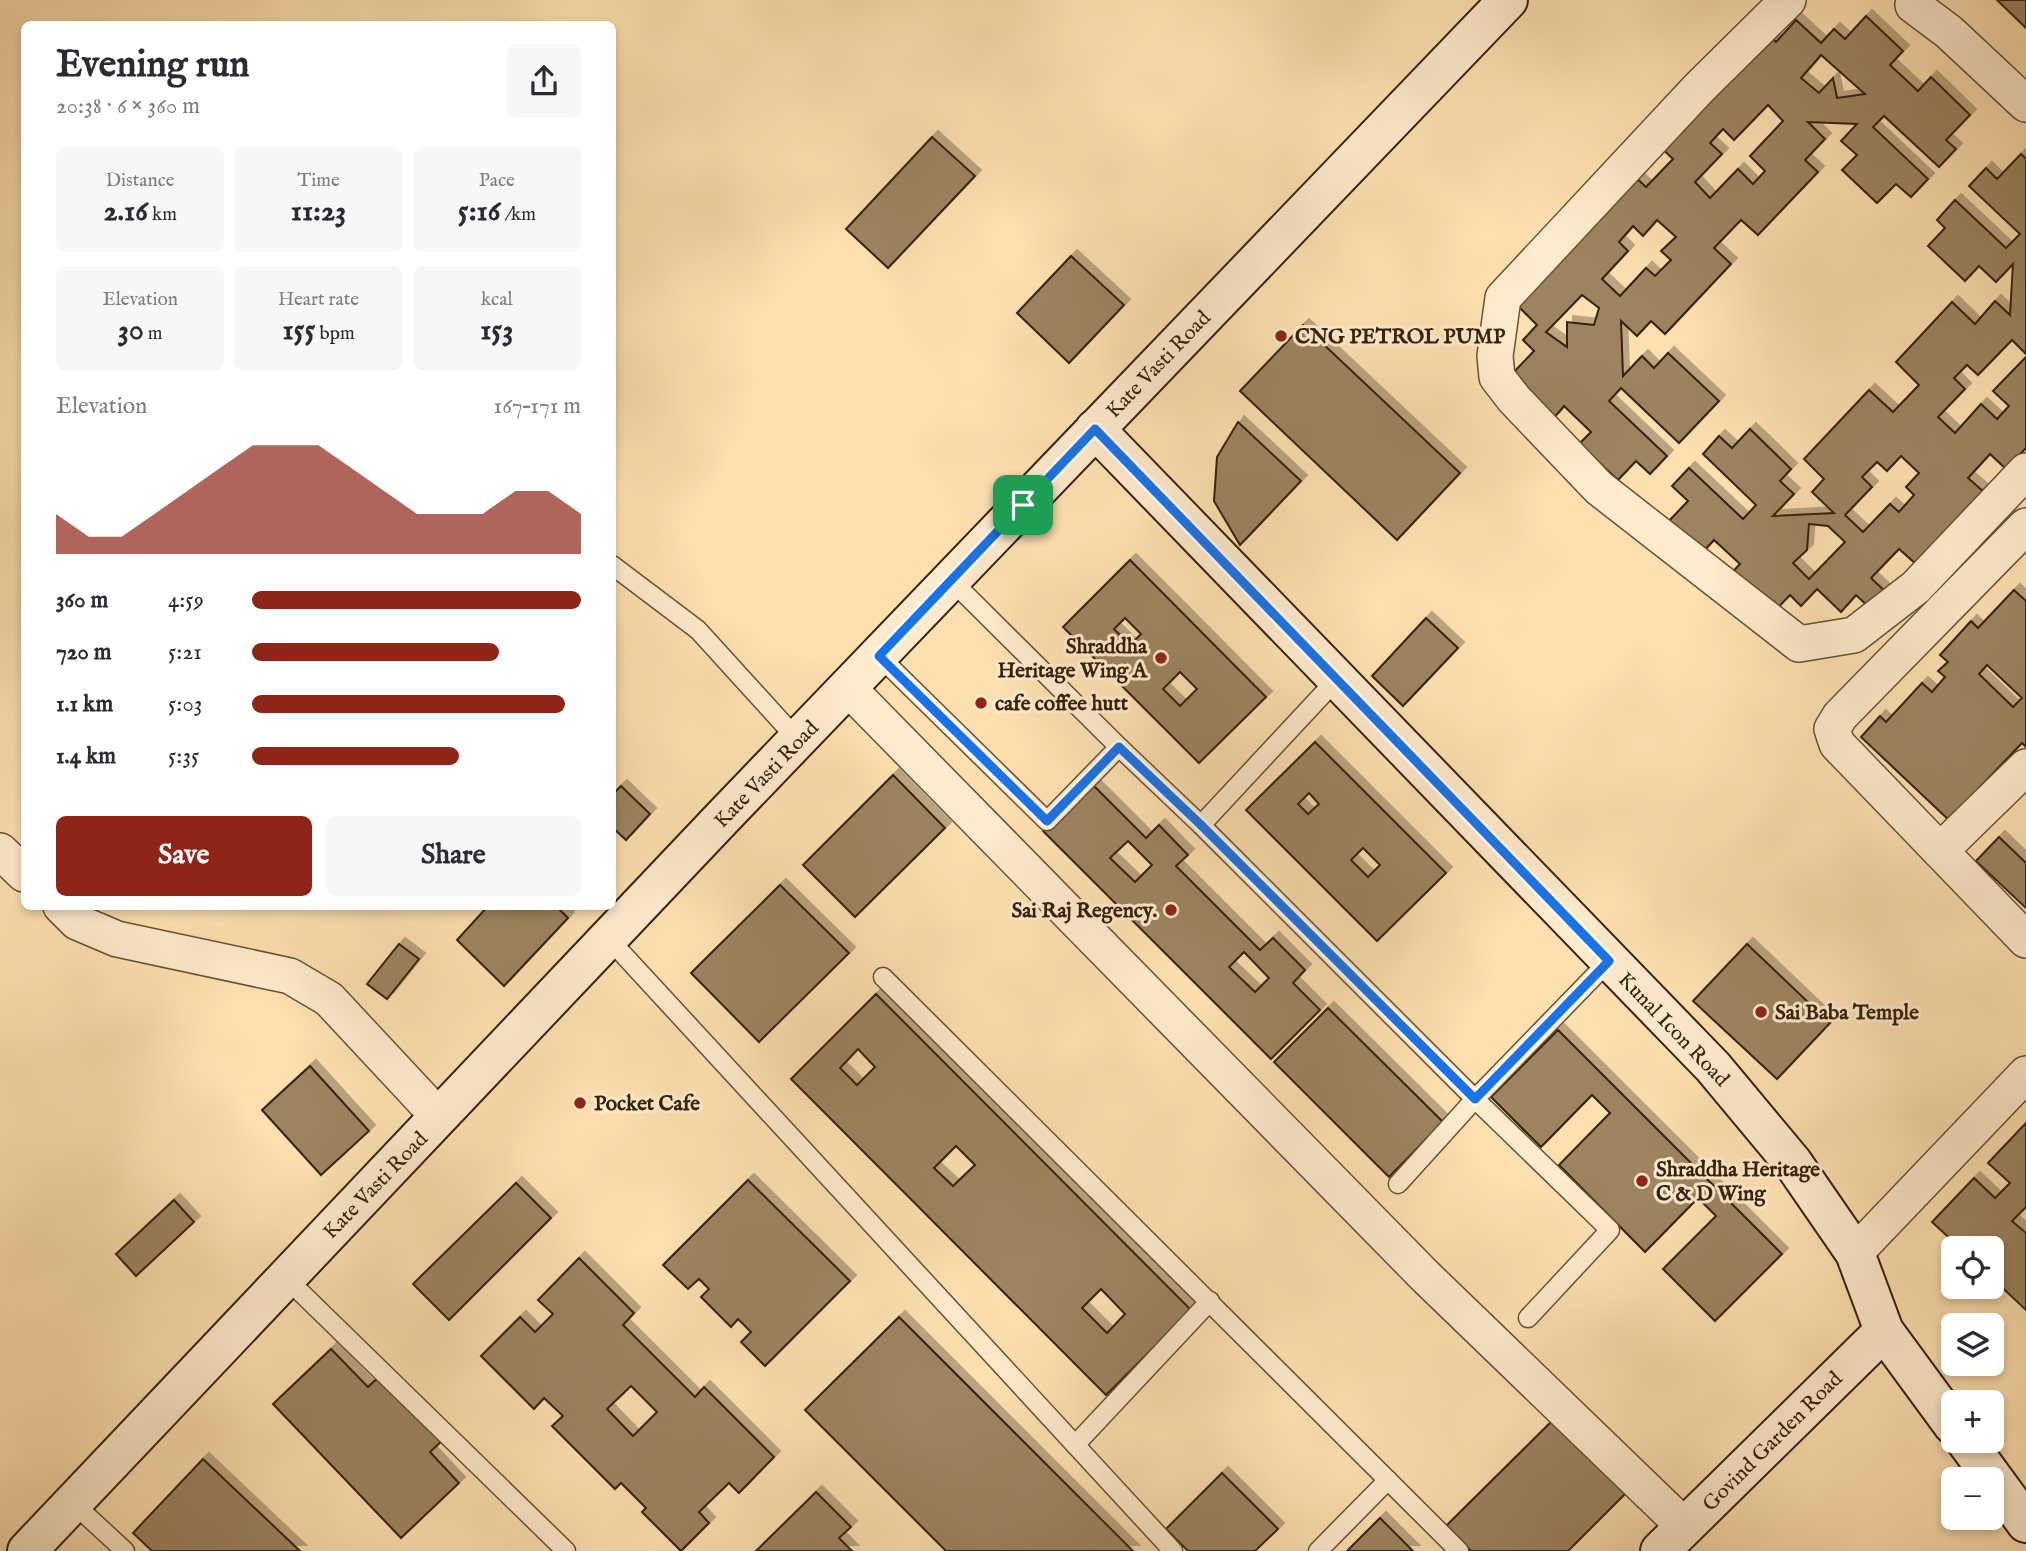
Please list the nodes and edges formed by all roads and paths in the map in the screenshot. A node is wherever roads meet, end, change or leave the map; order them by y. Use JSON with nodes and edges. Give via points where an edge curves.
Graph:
{"nodes":[{"id":1,"x":1508,"y":0,"type":"edge"},
{"id":2,"x":1788,"y":0,"type":"edge"},
{"id":3,"x":1908,"y":2,"type":"edge"},
{"id":4,"x":2026,"y":104,"type":"edge"},
{"id":5,"x":1095,"y":429,"type":"junction"},
{"id":6,"x":2026,"y":471,"type":"edge"},
{"id":7,"x":2026,"y":526,"type":"edge"},
{"id":8,"x":616,"y":568,"type":"edge"},
{"id":9,"x":951,"y":580,"type":"junction"},
{"id":10,"x":879,"y":656,"type":"junction"},
{"id":11,"x":1336,"y":679,"type":"junction"},
{"id":12,"x":848,"y":688,"type":"junction"},
{"id":13,"x":798,"y":740,"type":"junction"},
{"id":14,"x":1119,"y":747,"type":"junction"},
{"id":15,"x":2026,"y":767,"type":"edge"},
{"id":16,"x":1201,"y":825,"type":"junction"},
{"id":17,"x":0,"y":851,"type":"edge"},
{"id":18,"x":1940,"y":851,"type":"junction"},
{"id":19,"x":21,"y":871,"type":"edge"},
{"id":20,"x":65,"y":910,"type":"edge"},
{"id":21,"x":609,"y":939,"type":"junction"},
{"id":22,"x":2026,"y":940,"type":"edge"},
{"id":23,"x":1609,"y":961,"type":"junction"},
{"id":24,"x":883,"y":977,"type":"dead end"},
{"id":25,"x":2026,"y":1074,"type":"edge"},
{"id":26,"x":1475,"y":1099,"type":"junction"},
{"id":27,"x":439,"y":1118,"type":"junction"},
{"id":28,"x":1398,"y":1184,"type":"dead end"},
{"id":29,"x":1855,"y":1253,"type":"junction"},
{"id":30,"x":286,"y":1278,"type":"junction"},
{"id":31,"x":1210,"y":1301,"type":"junction"},
{"id":32,"x":1528,"y":1318,"type":"dead end"},
{"id":33,"x":1884,"y":1331,"type":"junction"},
{"id":34,"x":1941,"y":1408,"type":"edge"},
{"id":35,"x":1075,"y":1445,"type":"junction"},
{"id":36,"x":1975,"y":1453,"type":"edge"},
{"id":37,"x":1388,"y":1480,"type":"junction"},
{"id":38,"x":73,"y":1503,"type":"junction"},
{"id":39,"x":2026,"y":1522,"type":"edge"},
{"id":40,"x":1672,"y":1539,"type":"edge"},
{"id":41,"x":27,"y":1551,"type":"edge"},
{"id":42,"x":125,"y":1551,"type":"edge"},
{"id":43,"x":566,"y":1551,"type":"edge"},
{"id":44,"x":1173,"y":1551,"type":"edge"},
{"id":45,"x":1318,"y":1551,"type":"edge"},
{"id":46,"x":1459,"y":1551,"type":"edge"}],
"edges":[{"from":1,"to":5,"type":"street","name":"Kate Vasti Road"},
{"from":2,"to":6,"type":"street","via":[[1503,298],[1495,356],[1497,377],[1600,488],[1799,644],[1854,635],[1916,587]]},
{"from":3,"to":4,"type":"street","via":[[1949,32]]},
{"from":5,"to":9,"type":"street","name":"Kate Vasti Road"},
{"from":5,"to":11,"type":"street","name":"Kunal Icon Road"},
{"from":7,"to":18,"type":"street","via":[[1832,729],[1837,744]]},
{"from":8,"to":13,"type":"lane","via":[[698,630]]},
{"from":9,"to":10,"type":"street","name":"Kate Vasti Road"},
{"from":9,"to":14,"type":"lane"},
{"from":10,"to":12,"type":"street","name":"Kate Vasti Road"},
{"from":10,"to":14,"type":"lane","via":[[1047,821]]},
{"from":11,"to":16,"type":"lane"},
{"from":11,"to":23,"type":"street","name":"Kunal Icon Road"},
{"from":12,"to":13,"type":"street","name":"Kate Vasti Road"},
{"from":12,"to":40,"type":"street","via":[[1425,1276]]},
{"from":13,"to":21,"type":"street","name":"Kate Vasti Road"},
{"from":14,"to":16,"type":"lane"},
{"from":15,"to":18,"type":"street"},
{"from":16,"to":26,"type":"lane"},
{"from":17,"to":19,"type":"street"},
{"from":18,"to":22,"type":"street"},
{"from":20,"to":27,"type":"street","via":[[78,922],[117,939],[290,976],[329,999]]},
{"from":21,"to":27,"type":"street","name":"Kate Vasti Road"},
{"from":21,"to":35,"type":"lane"},
{"from":23,"to":26,"type":"lane"},
{"from":23,"to":29,"type":"street","name":"Kunal Icon Road","via":[[1722,1078],[1793,1163]]},
{"from":24,"to":31,"type":"lane"},
{"from":25,"to":29,"type":"street"},
{"from":26,"to":28,"type":"lane"},
{"from":26,"to":32,"type":"lane","via":[[1610,1230]]},
{"from":27,"to":30,"type":"street","name":"Kate Vasti Road"},
{"from":29,"to":33,"type":"street","name":"Kunal Icon Road"},
{"from":30,"to":38,"type":"street","name":"Kate Vasti Road"},
{"from":30,"to":43,"type":"lane"},
{"from":31,"to":35,"type":"lane"},
{"from":31,"to":37,"type":"lane"},
{"from":33,"to":34,"type":"street","name":"Kunal Icon Road"},
{"from":33,"to":40,"type":"street","name":"Govind Garden Road"},
{"from":35,"to":44,"type":"lane"},
{"from":36,"to":39,"type":"street"},
{"from":37,"to":45,"type":"lane"},
{"from":37,"to":46,"type":"lane"},
{"from":38,"to":41,"type":"street","name":"Kate Vasti Road"},
{"from":38,"to":42,"type":"lane"}]}
